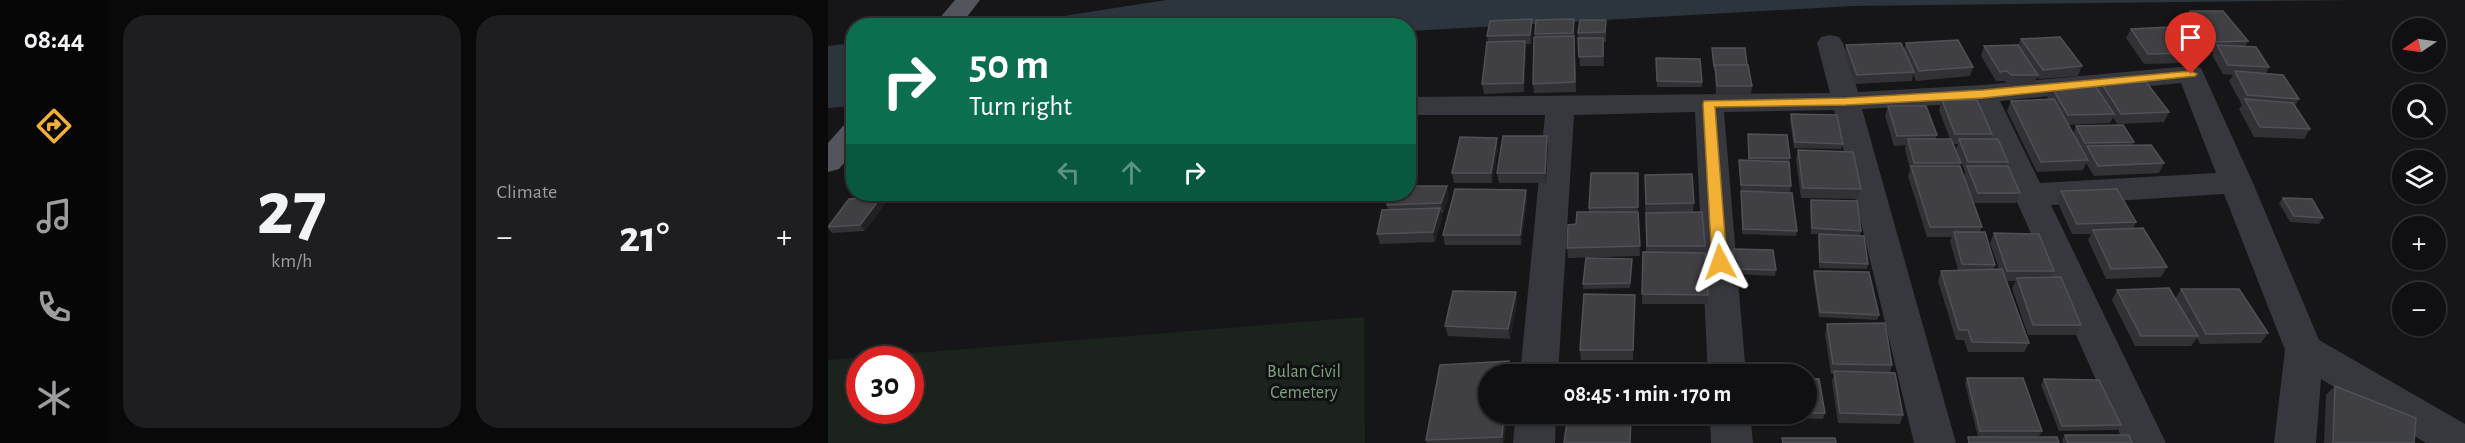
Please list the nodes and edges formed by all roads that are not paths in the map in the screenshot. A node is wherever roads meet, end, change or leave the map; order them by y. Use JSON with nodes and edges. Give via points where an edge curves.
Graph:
{"nodes":[{"id":1,"x":968,"y":0,"type":"edge"},
{"id":2,"x":953,"y":18,"type":"edge"},
{"id":3,"x":1830,"y":43,"type":"dead end"},
{"id":4,"x":1983,"y":94,"type":"junction"},
{"id":5,"x":1846,"y":101,"type":"junction"},
{"id":6,"x":1709,"y":104,"type":"junction"},
{"id":7,"x":1416,"y":106,"type":"edge"},
{"id":8,"x":1560,"y":106,"type":"junction"},
{"id":9,"x":846,"y":141,"type":"edge"},
{"id":10,"x":828,"y":162,"type":"edge"},
{"id":11,"x":2237,"y":183,"type":"junction"},
{"id":12,"x":2029,"y":195,"type":"junction"},
{"id":13,"x":2304,"y":350,"type":"junction"},
{"id":14,"x":1540,"y":364,"type":"edge"},
{"id":15,"x":1726,"y":364,"type":"edge"},
{"id":16,"x":1535,"y":424,"type":"edge"},
{"id":17,"x":1731,"y":424,"type":"edge"},
{"id":18,"x":1534,"y":443,"type":"edge"},
{"id":19,"x":1732,"y":443,"type":"edge"},
{"id":20,"x":1935,"y":443,"type":"edge"},
{"id":21,"x":2145,"y":443,"type":"edge"},
{"id":22,"x":2295,"y":443,"type":"edge"},
{"id":23,"x":2462,"y":443,"type":"edge"}],
"edges":[{"from":1,"to":2,"type":"main road"},
{"from":3,"to":5,"type":"street"},
{"from":4,"to":5,"type":"street"},
{"from":4,"to":11,"type":"street","via":[[2191,74]]},
{"from":4,"to":12,"type":"street"},
{"from":5,"to":6,"type":"street"},
{"from":5,"to":20,"type":"street"},
{"from":6,"to":8,"type":"street"},
{"from":6,"to":15,"type":"street"},
{"from":7,"to":8,"type":"street"},
{"from":8,"to":14,"type":"street"},
{"from":9,"to":10,"type":"main road"},
{"from":11,"to":12,"type":"street"},
{"from":11,"to":13,"type":"street"},
{"from":12,"to":21,"type":"street"},
{"from":13,"to":22,"type":"street"},
{"from":13,"to":23,"type":"street"},
{"from":16,"to":18,"type":"street"},
{"from":17,"to":19,"type":"street"}]}
